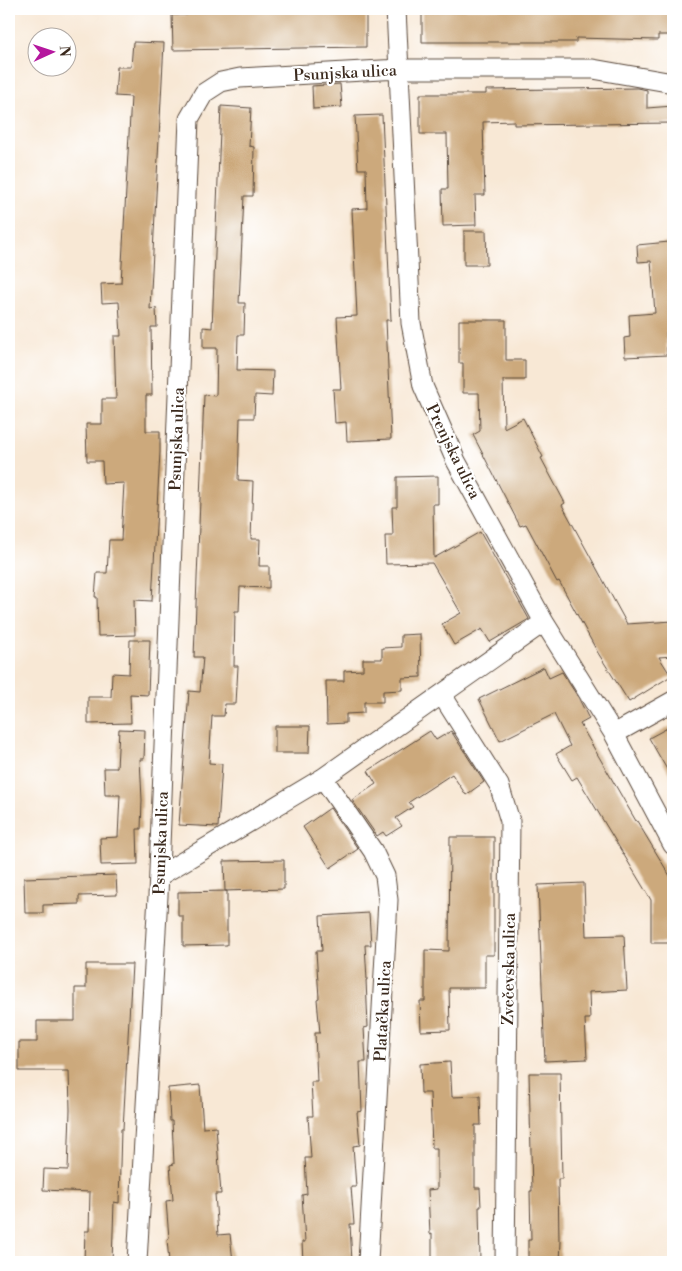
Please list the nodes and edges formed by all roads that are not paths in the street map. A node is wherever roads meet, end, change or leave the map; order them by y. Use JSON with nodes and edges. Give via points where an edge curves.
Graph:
{"nodes":[{"id":1,"x":396,"y":9,"type":"edge"},
{"id":2,"x":398,"y":69,"type":"junction"},
{"id":3,"x":673,"y":83,"type":"edge"},
{"id":4,"x":544,"y":622,"type":"junction"},
{"id":5,"x":442,"y":695,"type":"junction"},
{"id":6,"x":673,"y":701,"type":"edge"},
{"id":7,"x":614,"y":734,"type":"junction"},
{"id":8,"x":323,"y":778,"type":"junction"},
{"id":9,"x":673,"y":845,"type":"edge"},
{"id":10,"x":159,"y":876,"type":"junction"},
{"id":11,"x":137,"y":1262,"type":"edge"},
{"id":12,"x":368,"y":1262,"type":"edge"},
{"id":13,"x":504,"y":1262,"type":"edge"}],
"edges":[{"from":1,"to":2,"type":"street","name":"Prenjska ulica"},
{"from":2,"to":3,"type":"street","name":"Psunjska ulica","via":[[593,69]]},
{"from":2,"to":4,"type":"street","name":"Prenjska ulica","via":[[411,324],[423,386],[456,461]]},
{"from":2,"to":10,"type":"street","name":"Psunjska ulica","via":[[240,78],[221,82],[204,93],[189,119]]},
{"from":4,"to":5,"type":"street"},
{"from":4,"to":7,"type":"street","name":"Prenjska ulica"},
{"from":5,"to":8,"type":"street"},
{"from":5,"to":13,"type":"street","name":"Zvečevska ulica","via":[[499,785],[510,822]]},
{"from":6,"to":7,"type":"street"},
{"from":7,"to":9,"type":"street","name":"Prenjska ulica"},
{"from":8,"to":10,"type":"street"},
{"from":8,"to":12,"type":"street","name":"Platačka ulica","via":[[373,851],[385,876],[388,900]]},
{"from":10,"to":11,"type":"street","name":"Psunjska ulica"}]}
